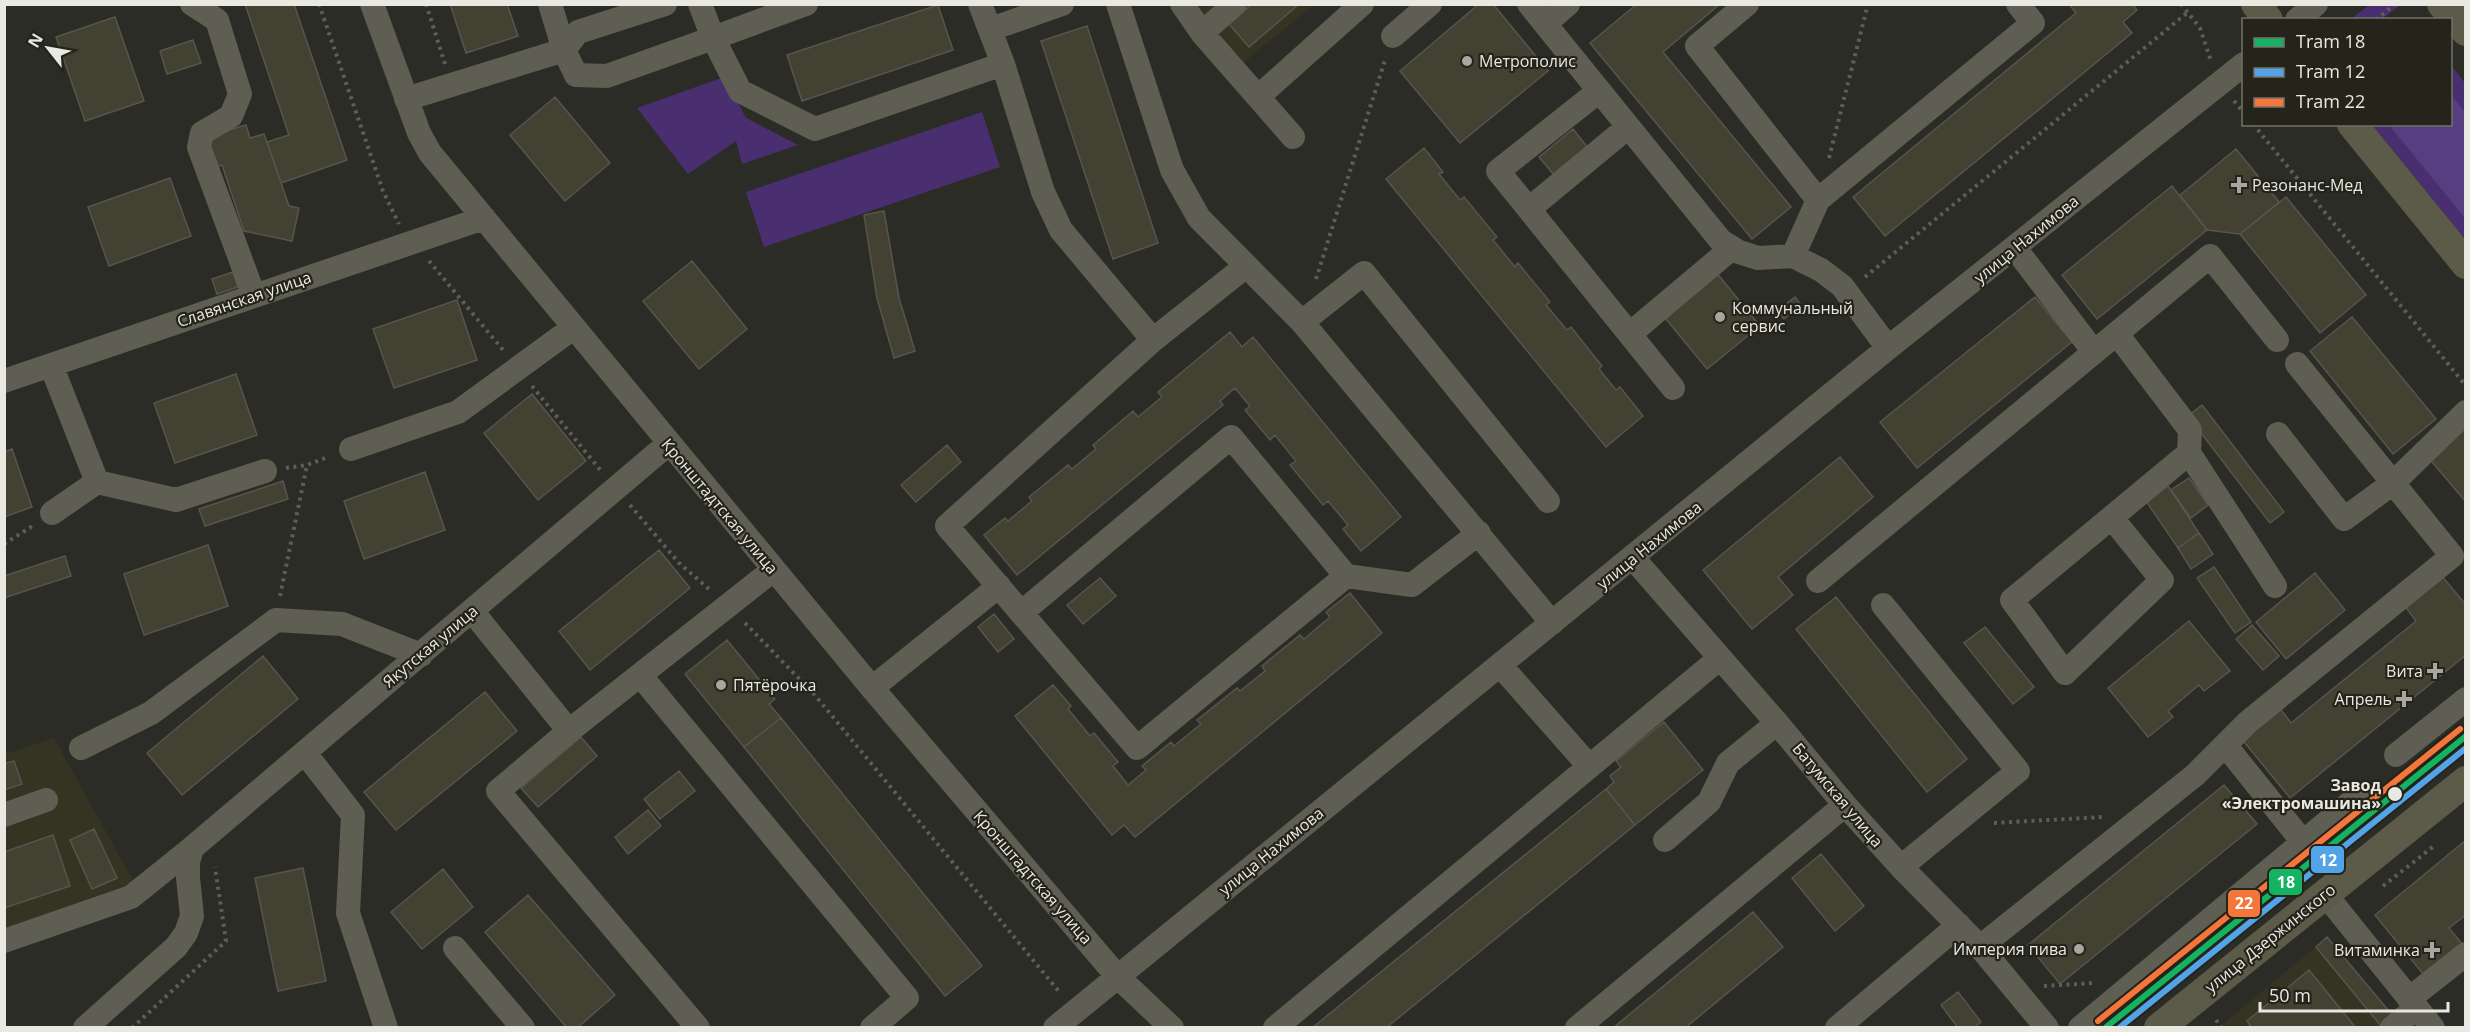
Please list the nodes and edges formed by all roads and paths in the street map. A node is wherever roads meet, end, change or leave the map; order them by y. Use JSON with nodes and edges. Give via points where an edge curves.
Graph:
{"nodes":[{"id":1,"x":192,"y":4,"type":"edge"},
{"id":2,"x":319,"y":4,"type":"edge"},
{"id":3,"x":372,"y":4,"type":"edge"},
{"id":4,"x":426,"y":4,"type":"edge"},
{"id":5,"x":550,"y":4,"type":"edge"},
{"id":6,"x":665,"y":4,"type":"edge"},
{"id":7,"x":700,"y":4,"type":"edge"},
{"id":8,"x":806,"y":4,"type":"edge"},
{"id":9,"x":980,"y":4,"type":"edge"},
{"id":10,"x":1062,"y":4,"type":"edge"},
{"id":11,"x":1182,"y":4,"type":"edge"},
{"id":12,"x":1235,"y":4,"type":"edge"},
{"id":13,"x":1362,"y":4,"type":"edge"},
{"id":14,"x":1430,"y":4,"type":"edge"},
{"id":15,"x":1529,"y":4,"type":"edge"},
{"id":16,"x":1568,"y":4,"type":"edge"},
{"id":17,"x":1747,"y":4,"type":"edge"},
{"id":18,"x":1868,"y":4,"type":"edge"},
{"id":19,"x":2018,"y":4,"type":"edge"},
{"id":20,"x":2181,"y":4,"type":"edge"},
{"id":21,"x":2256,"y":4,"type":"edge"},
{"id":22,"x":2316,"y":4,"type":"edge"},
{"id":23,"x":2395,"y":4,"type":"edge"},
{"id":24,"x":2442,"y":4,"type":"edge"},
{"id":25,"x":1124,"y":6,"type":"edge"},
{"id":26,"x":2266,"y":18,"type":"edge"},
{"id":27,"x":2300,"y":18,"type":"edge"},
{"id":28,"x":2378,"y":18,"type":"edge"},
{"id":29,"x":1545,"y":24,"type":"junction"},
{"id":30,"x":991,"y":29,"type":"junction"},
{"id":31,"x":2466,"y":32,"type":"edge"},
{"id":32,"x":1202,"y":33,"type":"junction"},
{"id":33,"x":1393,"y":36,"type":"joint"},
{"id":34,"x":713,"y":38,"type":"junction"},
{"id":35,"x":564,"y":50,"type":"junction"},
{"id":36,"x":1003,"y":64,"type":"junction"},
{"id":37,"x":2242,"y":66,"type":"edge"},
{"id":38,"x":452,"y":84,"type":"junction"},
{"id":39,"x":1599,"y":91,"type":"junction"},
{"id":40,"x":1258,"y":97,"type":"junction"},
{"id":41,"x":406,"y":99,"type":"junction"},
{"id":42,"x":2255,"y":126,"type":"edge"},
{"id":43,"x":2354,"y":126,"type":"edge"},
{"id":44,"x":1628,"y":127,"type":"junction"},
{"id":45,"x":1293,"y":137,"type":"dead end"},
{"id":46,"x":1818,"y":200,"type":"junction"},
{"id":47,"x":1529,"y":209,"type":"junction"},
{"id":48,"x":484,"y":218,"type":"junction"},
{"id":49,"x":408,"y":243,"type":"junction"},
{"id":50,"x":1732,"y":248,"type":"junction"},
{"id":51,"x":2014,"y":248,"type":"junction"},
{"id":52,"x":1793,"y":256,"type":"junction"},
{"id":53,"x":2466,"y":264,"type":"edge"},
{"id":54,"x":1246,"y":266,"type":"junction"},
{"id":55,"x":1846,"y":293,"type":"junction"},
{"id":56,"x":254,"y":296,"type":"junction"},
{"id":57,"x":1302,"y":322,"type":"junction"},
{"id":58,"x":573,"y":328,"type":"junction"},
{"id":59,"x":1630,"y":333,"type":"junction"},
{"id":60,"x":2116,"y":334,"type":"junction"},
{"id":61,"x":1153,"y":339,"type":"junction"},
{"id":62,"x":2277,"y":340,"type":"dead end"},
{"id":63,"x":1888,"y":348,"type":"junction"},
{"id":64,"x":2094,"y":352,"type":"junction"},
{"id":65,"x":2297,"y":364,"type":"dead end"},
{"id":66,"x":51,"y":365,"type":"junction"},
{"id":67,"x":518,"y":368,"type":"junction"},
{"id":68,"x":4,"y":381,"type":"edge"},
{"id":69,"x":2466,"y":386,"type":"edge"},
{"id":70,"x":1673,"y":388,"type":"dead end"},
{"id":71,"x":2466,"y":412,"type":"edge"},
{"id":72,"x":2278,"y":434,"type":"dead end"},
{"id":73,"x":668,"y":444,"type":"junction"},
{"id":74,"x":351,"y":449,"type":"joint"},
{"id":75,"x":2189,"y":453,"type":"junction"},
{"id":76,"x":306,"y":465,"type":"junction"},
{"id":77,"x":265,"y":471,"type":"joint"},
{"id":78,"x":97,"y":482,"type":"junction"},
{"id":79,"x":2393,"y":483,"type":"junction"},
{"id":80,"x":615,"y":489,"type":"junction"},
{"id":81,"x":1548,"y":501,"type":"dead end"},
{"id":82,"x":52,"y":513,"type":"joint"},
{"id":83,"x":2112,"y":518,"type":"junction"},
{"id":84,"x":1479,"y":533,"type":"junction"},
{"id":85,"x":4,"y":544,"type":"edge"},
{"id":86,"x":1633,"y":558,"type":"junction"},
{"id":87,"x":2458,"y":565,"type":"edge"},
{"id":88,"x":773,"y":570,"type":"junction"},
{"id":89,"x":1346,"y":576,"type":"junction"},
{"id":90,"x":1818,"y":581,"type":"dead end"},
{"id":91,"x":999,"y":586,"type":"junction"},
{"id":92,"x":2275,"y":586,"type":"dead end"},
{"id":93,"x":1883,"y":605,"type":"dead end"},
{"id":94,"x":472,"y":611,"type":"junction"},
{"id":95,"x":1021,"y":613,"type":"junction"},
{"id":96,"x":276,"y":620,"type":"junction"},
{"id":97,"x":1552,"y":623,"type":"junction"},
{"id":98,"x":420,"y":655,"type":"junction"},
{"id":99,"x":1720,"y":658,"type":"junction"},
{"id":100,"x":1500,"y":665,"type":"junction"},
{"id":101,"x":640,"y":675,"type":"junction"},
{"id":102,"x":872,"y":688,"type":"junction"},
{"id":103,"x":2466,"y":699,"type":"edge"},
{"id":104,"x":1777,"y":723,"type":"junction"},
{"id":105,"x":569,"y":731,"type":"junction"},
{"id":106,"x":2226,"y":746,"type":"junction"},
{"id":107,"x":81,"y":748,"type":"dead end"},
{"id":108,"x":304,"y":753,"type":"junction"},
{"id":109,"x":2396,"y":755,"type":"dead end"},
{"id":110,"x":1589,"y":766,"type":"junction"},
{"id":111,"x":2466,"y":781,"type":"edge"},
{"id":112,"x":2362,"y":794,"type":"dead end"},
{"id":113,"x":46,"y":800,"type":"dead end"},
{"id":114,"x":1845,"y":805,"type":"junction"},
{"id":115,"x":4,"y":815,"type":"edge"},
{"id":116,"x":2146,"y":815,"type":"junction"},
{"id":117,"x":1951,"y":826,"type":"junction"},
{"id":118,"x":1665,"y":840,"type":"dead end"},
{"id":119,"x":2303,"y":842,"type":"junction"},
{"id":120,"x":192,"y":848,"type":"junction"},
{"id":121,"x":1901,"y":867,"type":"junction"},
{"id":122,"x":2325,"y":894,"type":"junction"},
{"id":123,"x":1959,"y":925,"type":"junction"},
{"id":124,"x":4,"y":941,"type":"edge"},
{"id":125,"x":1980,"y":947,"type":"junction"},
{"id":126,"x":455,"y":948,"type":"dead end"},
{"id":127,"x":2466,"y":954,"type":"edge"},
{"id":128,"x":1117,"y":976,"type":"junction"},
{"id":129,"x":2136,"y":981,"type":"junction"},
{"id":130,"x":2015,"y":987,"type":"junction"},
{"id":131,"x":2413,"y":1004,"type":"junction"},
{"id":132,"x":2216,"y":1020,"type":"dead end"},
{"id":133,"x":85,"y":1028,"type":"edge"},
{"id":134,"x":386,"y":1028,"type":"edge"},
{"id":135,"x":523,"y":1028,"type":"edge"},
{"id":136,"x":698,"y":1028,"type":"edge"},
{"id":137,"x":872,"y":1028,"type":"edge"},
{"id":138,"x":1055,"y":1028,"type":"edge"},
{"id":139,"x":1172,"y":1028,"type":"edge"},
{"id":140,"x":1275,"y":1028,"type":"edge"},
{"id":141,"x":1577,"y":1028,"type":"edge"},
{"id":142,"x":1837,"y":1028,"type":"edge"},
{"id":143,"x":2047,"y":1028,"type":"edge"},
{"id":144,"x":2079,"y":1028,"type":"edge"},
{"id":145,"x":2158,"y":1028,"type":"edge"},
{"id":146,"x":2222,"y":1028,"type":"edge"},
{"id":147,"x":2392,"y":1028,"type":"edge"},
{"id":148,"x":2433,"y":1028,"type":"edge"}],
"edges":[{"from":1,"to":56,"type":"street","via":[[217,20],[240,94],[231,116],[202,133],[199,147]]},
{"from":2,"to":49,"type":"path","via":[[383,191]]},
{"from":3,"to":41,"type":"street","name":"Кронштадтская улица"},
{"from":4,"to":38,"type":"path"},
{"from":5,"to":35,"type":"street"},
{"from":6,"to":35,"type":"street","via":[[578,32]]},
{"from":7,"to":34,"type":"street"},
{"from":8,"to":34,"type":"street"},
{"from":9,"to":30,"type":"street"},
{"from":10,"to":30,"type":"street"},
{"from":11,"to":32,"type":"street"},
{"from":12,"to":32,"type":"street"},
{"from":13,"to":40,"type":"street"},
{"from":14,"to":33,"type":"street"},
{"from":15,"to":29,"type":"street"},
{"from":16,"to":29,"type":"street"},
{"from":17,"to":46,"type":"street","via":[[1697,46]]},
{"from":18,"to":46,"type":"path"},
{"from":19,"to":46,"type":"street","via":[[2033,23]]},
{"from":20,"to":55,"type":"path","via":[[2187,13]]},
{"from":21,"to":26,"type":"main road"},
{"from":22,"to":27,"type":"street"},
{"from":23,"to":28,"type":"path"},
{"from":24,"to":31,"type":"main road"},
{"from":25,"to":54,"type":"street","via":[[1172,170],[1199,218]]},
{"from":29,"to":39,"type":"street"},
{"from":30,"to":36,"type":"street"},
{"from":32,"to":40,"type":"street"},
{"from":33,"to":57,"type":"path"},
{"from":34,"to":35,"type":"street","via":[[607,76],[576,75]]},
{"from":34,"to":36,"type":"street","via":[[740,91],[815,129]]},
{"from":35,"to":38,"type":"street"},
{"from":36,"to":61,"type":"street","via":[[1043,192],[1061,230]]},
{"from":37,"to":51,"type":"street","name":"улица Нахимова"},
{"from":38,"to":41,"type":"street"},
{"from":39,"to":44,"type":"street"},
{"from":39,"to":47,"type":"street","via":[[1498,171]]},
{"from":40,"to":45,"type":"street"},
{"from":41,"to":48,"type":"street","name":"Кронштадтская улица","via":[[430,153]]},
{"from":42,"to":69,"type":"path"},
{"from":43,"to":53,"type":"main road"},
{"from":44,"to":47,"type":"street"},
{"from":44,"to":50,"type":"street","via":[[1721,241]]},
{"from":46,"to":52,"type":"street"},
{"from":47,"to":59,"type":"street"},
{"from":48,"to":49,"type":"street","name":"Славянская улица"},
{"from":48,"to":58,"type":"street","name":"Кронштадтская улица"},
{"from":49,"to":56,"type":"street","name":"Славянская улица"},
{"from":49,"to":67,"type":"path","via":[[423,255]]},
{"from":50,"to":52,"type":"street","via":[[1758,258]]},
{"from":50,"to":59,"type":"street"},
{"from":51,"to":63,"type":"street","name":"улица Нахимова"},
{"from":51,"to":64,"type":"street"},
{"from":52,"to":55,"type":"street","via":[[1821,270]]},
{"from":54,"to":57,"type":"street"},
{"from":54,"to":61,"type":"street"},
{"from":55,"to":63,"type":"street"},
{"from":56,"to":66,"type":"street","name":"Славянская улица"},
{"from":57,"to":81,"type":"street","via":[[1364,273]]},
{"from":57,"to":84,"type":"street"},
{"from":58,"to":67,"type":"street"},
{"from":58,"to":73,"type":"street","name":"Кронштадтская улица"},
{"from":59,"to":70,"type":"street"},
{"from":60,"to":62,"type":"street","via":[[2210,256]]},
{"from":60,"to":64,"type":"street"},
{"from":60,"to":75,"type":"street","via":[[2190,430]]},
{"from":61,"to":91,"type":"street","via":[[947,526]]},
{"from":63,"to":86,"type":"street","name":"улица Нахимова"},
{"from":64,"to":90,"type":"street"},
{"from":65,"to":79,"type":"street"},
{"from":66,"to":68,"type":"street","name":"Славянская улица"},
{"from":66,"to":78,"type":"street"},
{"from":67,"to":74,"type":"street","via":[[458,412]]},
{"from":67,"to":80,"type":"path"},
{"from":71,"to":79,"type":"street"},
{"from":72,"to":79,"type":"street","via":[[2344,519]]},
{"from":73,"to":80,"type":"street","name":"Якутская улица"},
{"from":73,"to":88,"type":"street","name":"Кронштадтская улица"},
{"from":74,"to":76,"type":"path"},
{"from":75,"to":83,"type":"street"},
{"from":75,"to":92,"type":"street"},
{"from":76,"to":77,"type":"path"},
{"from":76,"to":96,"type":"path"},
{"from":77,"to":78,"type":"street","via":[[176,500]]},
{"from":78,"to":82,"type":"street"},
{"from":79,"to":87,"type":"street"},
{"from":80,"to":94,"type":"street","name":"Якутская улица"},
{"from":82,"to":85,"type":"path"},
{"from":83,"to":83,"type":"street","via":[[2162,580],[2065,673],[2012,600]]},
{"from":84,"to":89,"type":"street","via":[[1412,585]]},
{"from":84,"to":97,"type":"street"},
{"from":86,"to":97,"type":"street","name":"улица Нахимова"},
{"from":86,"to":99,"type":"street","name":"Батумская улица"},
{"from":87,"to":106,"type":"street","via":[[2248,722]]},
{"from":88,"to":101,"type":"street"},
{"from":88,"to":102,"type":"street","name":"Кронштадтская улица"},
{"from":89,"to":95,"type":"street","via":[[1137,748]]},
{"from":89,"to":95,"type":"street","via":[[1231,437]]},
{"from":91,"to":95,"type":"street"},
{"from":91,"to":102,"type":"street"},
{"from":93,"to":117,"type":"street","via":[[2018,771]]},
{"from":94,"to":98,"type":"street","name":"Якутская улица"},
{"from":94,"to":105,"type":"street"},
{"from":96,"to":98,"type":"street","via":[[342,624]]},
{"from":96,"to":107,"type":"street","via":[[151,713]]},
{"from":97,"to":100,"type":"street","name":"улица Нахимова"},
{"from":98,"to":108,"type":"street","name":"Якутская улица"},
{"from":99,"to":104,"type":"street","name":"Батумская улица"},
{"from":99,"to":110,"type":"street"},
{"from":100,"to":110,"type":"street"},
{"from":100,"to":128,"type":"street","name":"улица Нахимова"},
{"from":101,"to":105,"type":"street"},
{"from":101,"to":137,"type":"street","via":[[907,998]]},
{"from":102,"to":128,"type":"street","name":"Кронштадтская улица"},
{"from":103,"to":109,"type":"street"},
{"from":104,"to":114,"type":"street","name":"Батумская улица"},
{"from":104,"to":118,"type":"street","via":[[1728,763],[1709,802]]},
{"from":105,"to":136,"type":"street","via":[[498,791]]},
{"from":106,"to":116,"type":"street"},
{"from":106,"to":119,"type":"street"},
{"from":108,"to":120,"type":"street","name":"Якутская улица"},
{"from":108,"to":134,"type":"street","via":[[353,815],[348,914]]},
{"from":110,"to":140,"type":"street"},
{"from":111,"to":122,"type":"main road","name":"улица Дзержинского"},
{"from":112,"to":119,"type":"street"},
{"from":113,"to":115,"type":"street"},
{"from":114,"to":121,"type":"street","name":"Батумская улица"},
{"from":114,"to":141,"type":"street"},
{"from":116,"to":117,"type":"path"},
{"from":116,"to":125,"type":"street"},
{"from":117,"to":121,"type":"street"},
{"from":119,"to":129,"type":"street"},
{"from":120,"to":124,"type":"street","name":"Якутская улица","via":[[131,897]]},
{"from":120,"to":133,"type":"street","via":[[188,862],[192,916],[186,933],[176,947]]},
{"from":121,"to":123,"type":"street","name":"Батумская улица"},
{"from":122,"to":131,"type":"street"},
{"from":122,"to":145,"type":"main road","name":"улица Дзержинского"},
{"from":123,"to":125,"type":"street","name":"Батумская улица"},
{"from":123,"to":142,"type":"street"},
{"from":125,"to":130,"type":"street","name":"Батумская улица"},
{"from":126,"to":135,"type":"street"},
{"from":127,"to":131,"type":"street"},
{"from":128,"to":138,"type":"street","name":"улица Нахимова"},
{"from":128,"to":139,"type":"street","name":"Кронштадтская улица"},
{"from":129,"to":130,"type":"path"},
{"from":129,"to":144,"type":"street"},
{"from":130,"to":143,"type":"street","name":"Батумская улица"},
{"from":131,"to":147,"type":"street"},
{"from":131,"to":148,"type":"street"},
{"from":132,"to":146,"type":"path"}]}
